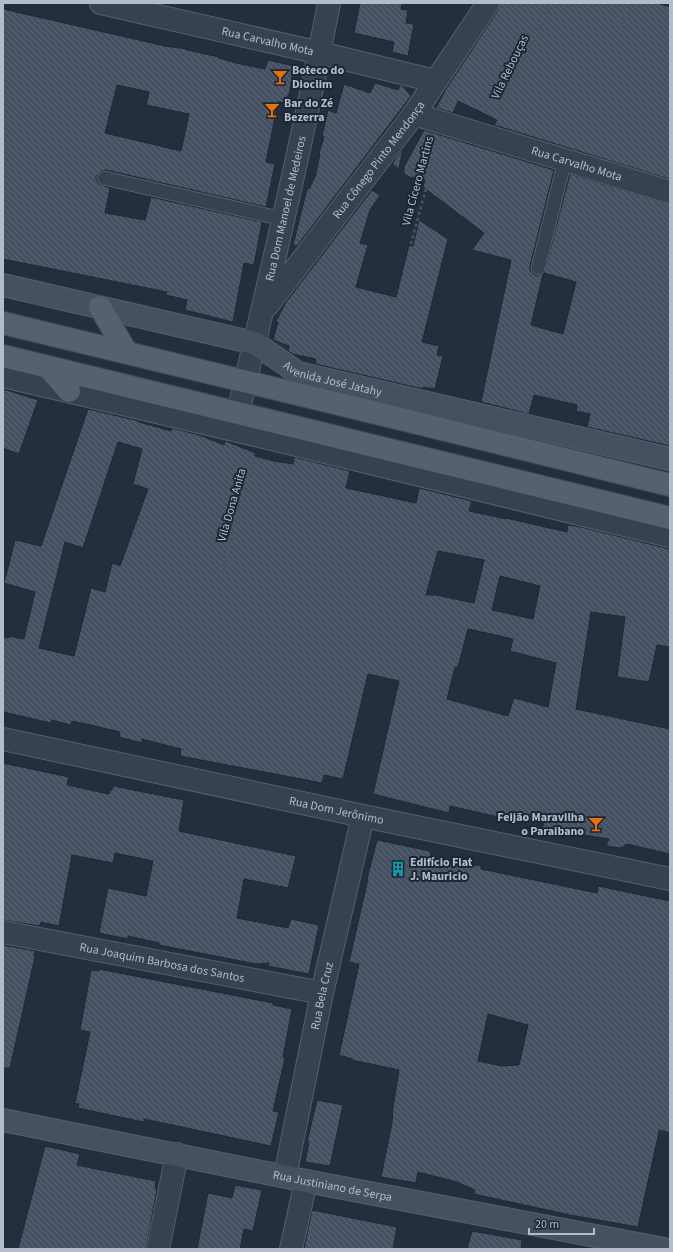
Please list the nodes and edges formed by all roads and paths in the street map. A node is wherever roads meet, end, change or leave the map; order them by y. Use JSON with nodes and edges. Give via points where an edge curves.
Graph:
{"nodes":[{"id":1,"x":101,"y":3,"type":"edge"},
{"id":2,"x":329,"y":3,"type":"edge"},
{"id":3,"x":488,"y":3,"type":"edge"},
{"id":4,"x":628,"y":3,"type":"edge"},
{"id":5,"x":549,"y":7,"type":"dead end"},
{"id":6,"x":621,"y":30,"type":"dead end"},
{"id":7,"x":320,"y":53,"type":"junction"},
{"id":8,"x":435,"y":81,"type":"junction"},
{"id":9,"x":414,"y":114,"type":"junction"},
{"id":10,"x":443,"y":122,"type":"junction"},
{"id":11,"x":487,"y":136,"type":"junction"},
{"id":12,"x":565,"y":160,"type":"junction"},
{"id":13,"x":104,"y":178,"type":"dead end"},
{"id":14,"x":670,"y":192,"type":"edge"},
{"id":15,"x":283,"y":219,"type":"junction"},
{"id":16,"x":410,"y":244,"type":"dead end"},
{"id":17,"x":538,"y":268,"type":"dead end"},
{"id":18,"x":3,"y":285,"type":"edge"},
{"id":19,"x":100,"y":307,"type":"junction"},
{"id":20,"x":262,"y":312,"type":"junction"},
{"id":21,"x":3,"y":323,"type":"edge"},
{"id":22,"x":255,"y":343,"type":"junction"},
{"id":23,"x":127,"y":353,"type":"junction"},
{"id":24,"x":3,"y":356,"type":"edge"},
{"id":25,"x":48,"y":367,"type":"junction"},
{"id":26,"x":3,"y":376,"type":"edge"},
{"id":27,"x":245,"y":382,"type":"junction"},
{"id":28,"x":69,"y":391,"type":"junction"},
{"id":29,"x":238,"y":413,"type":"junction"},
{"id":30,"x":261,"y":437,"type":"junction"},
{"id":31,"x":670,"y":460,"type":"edge"},
{"id":32,"x":670,"y":485,"type":"edge"},
{"id":33,"x":666,"y":527,"type":"edge"},
{"id":34,"x":220,"y":579,"type":"dead end"},
{"id":35,"x":3,"y":739,"type":"edge"},
{"id":36,"x":363,"y":816,"type":"junction"},
{"id":37,"x":670,"y":880,"type":"edge"},
{"id":38,"x":3,"y":932,"type":"edge"},
{"id":39,"x":322,"y":994,"type":"junction"},
{"id":40,"x":3,"y":1120,"type":"edge"},
{"id":41,"x":177,"y":1154,"type":"junction"},
{"id":42,"x":284,"y":1176,"type":"junction"},
{"id":43,"x":306,"y":1181,"type":"junction"},
{"id":44,"x":158,"y":1249,"type":"edge"},
{"id":45,"x":291,"y":1249,"type":"edge"},
{"id":46,"x":664,"y":1249,"type":"edge"}],
"edges":[{"from":1,"to":7,"type":"street","name":"Rua Carvalho Mota"},
{"from":2,"to":7,"type":"street","name":"Rua Dom Manoel de Medeiros"},
{"from":3,"to":8,"type":"street","name":"Rua Cônego Pinto Mendonça"},
{"from":4,"to":6,"type":"path"},
{"from":5,"to":11,"type":"path","name":"Vila Rebouças"},
{"from":7,"to":8,"type":"street","name":"Rua Carvalho Mota"},
{"from":7,"to":15,"type":"street","name":"Rua Dom Manoel de Medeiros"},
{"from":8,"to":9,"type":"street","name":"Rua Cônego Pinto Mendonça"},
{"from":9,"to":10,"type":"street","name":"Rua Carvalho Mota"},
{"from":9,"to":20,"type":"street","name":"Rua Cônego Pinto Mendonça"},
{"from":10,"to":11,"type":"street","name":"Rua Carvalho Mota"},
{"from":10,"to":16,"type":"path","name":"Vila Cícero Martins"},
{"from":11,"to":12,"type":"street","name":"Rua Carvalho Mota"},
{"from":12,"to":14,"type":"street","name":"Rua Carvalho Mota"},
{"from":12,"to":17,"type":"lane"},
{"from":13,"to":15,"type":"lane"},
{"from":15,"to":20,"type":"street","name":"Rua Dom Manoel de Medeiros"},
{"from":18,"to":19,"type":"street","name":"Avenida José Jatahy"},
{"from":19,"to":22,"type":"street","name":"Avenida José Jatahy"},
{"from":19,"to":23,"type":"main road"},
{"from":20,"to":22,"type":"street","name":"Rua Dom Manoel de Medeiros"},
{"from":21,"to":23,"type":"main road","name":"Avenida José Jatahy"},
{"from":22,"to":27,"type":"street","name":"Rua Dom Manoel de Medeiros"},
{"from":22,"to":31,"type":"street","name":"Avenida José Jatahy","via":[[298,373]]},
{"from":23,"to":27,"type":"main road","name":"Avenida José Jatahy"},
{"from":24,"to":25,"type":"main road"},
{"from":25,"to":28,"type":"main road"},
{"from":25,"to":29,"type":"main road"},
{"from":26,"to":28,"type":"street"},
{"from":27,"to":29,"type":"street","name":"Rua Dom Manoel de Medeiros"},
{"from":27,"to":32,"type":"main road","name":"Avenida José Jatahy"},
{"from":28,"to":30,"type":"street"},
{"from":29,"to":33,"type":"main road"},
{"from":30,"to":33,"type":"street"},
{"from":30,"to":34,"type":"path","name":"Vila Dona Anita"},
{"from":35,"to":36,"type":"street","name":"Rua Dom Jerônimo"},
{"from":36,"to":37,"type":"street","name":"Rua Dom Jerônimo"},
{"from":36,"to":39,"type":"street","name":"Rua Bela Cruz"},
{"from":38,"to":39,"type":"street","name":"Rua Joaquim Barbosa dos Santos"},
{"from":39,"to":42,"type":"street","name":"Rua Bela Cruz"},
{"from":40,"to":41,"type":"street","name":"Rua Justiniano de Serpa"},
{"from":41,"to":42,"type":"street","name":"Rua Justiniano de Serpa"},
{"from":41,"to":44,"type":"street"},
{"from":42,"to":43,"type":"street","name":"Rua Justiniano de Serpa"},
{"from":43,"to":45,"type":"street"},
{"from":43,"to":46,"type":"street","name":"Rua Justiniano de Serpa"}]}
